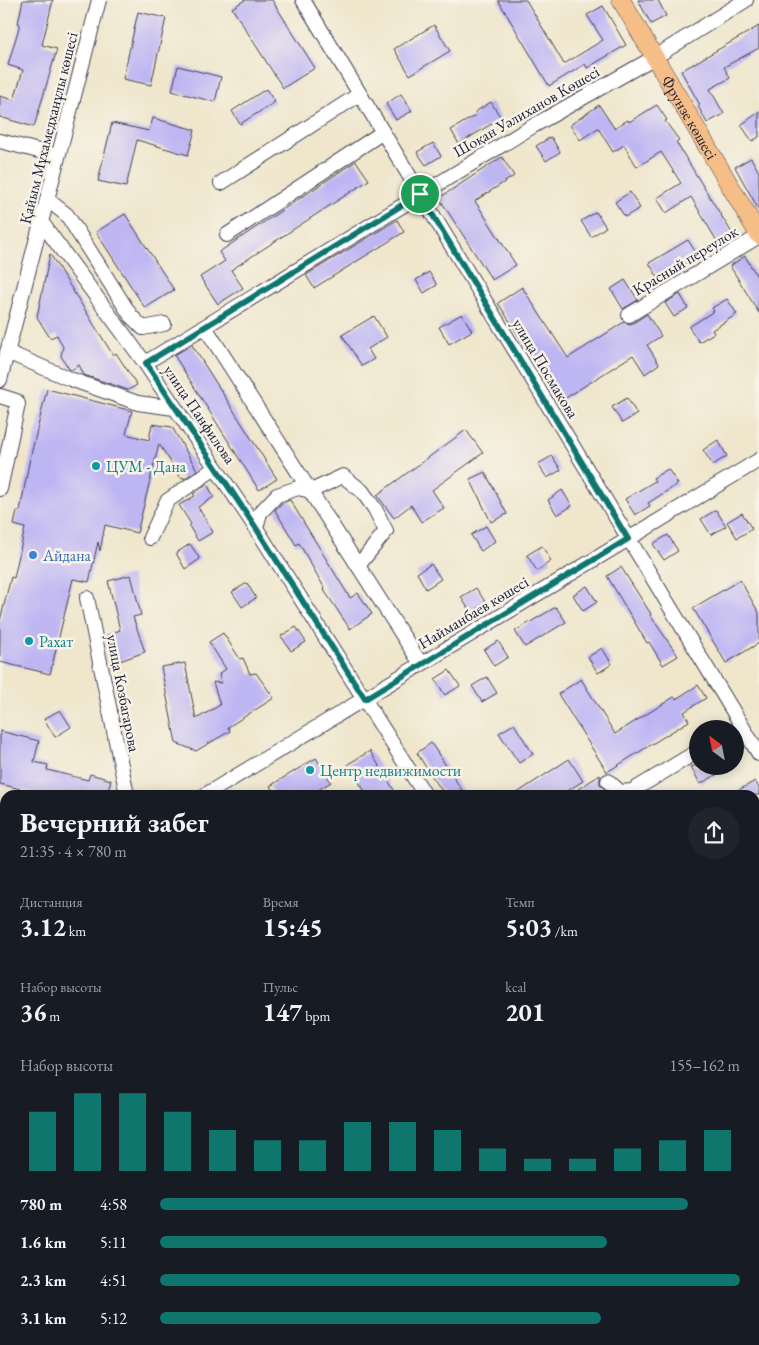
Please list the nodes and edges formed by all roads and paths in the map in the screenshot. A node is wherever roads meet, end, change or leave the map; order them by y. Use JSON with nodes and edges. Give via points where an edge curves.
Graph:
{"nodes":[{"id":1,"x":100,"y":0,"type":"edge"},
{"id":2,"x":303,"y":0,"type":"edge"},
{"id":3,"x":621,"y":0,"type":"edge"},
{"id":4,"x":746,"y":0,"type":"edge"},
{"id":5,"x":655,"y":57,"type":"junction"},
{"id":6,"x":360,"y":94,"type":"junction"},
{"id":7,"x":383,"y":132,"type":"junction"},
{"id":8,"x":0,"y":142,"type":"edge"},
{"id":9,"x":58,"y":156,"type":"junction"},
{"id":10,"x":222,"y":183,"type":"dead end"},
{"id":11,"x":420,"y":194,"type":"junction"},
{"id":12,"x":48,"y":200,"type":"junction"},
{"id":13,"x":42,"y":223,"type":"junction"},
{"id":14,"x":227,"y":235,"type":"dead end"},
{"id":15,"x":759,"y":235,"type":"edge"},
{"id":16,"x":629,"y":314,"type":"dead end"},
{"id":17,"x":164,"y":324,"type":"dead end"},
{"id":18,"x":205,"y":327,"type":"junction"},
{"id":19,"x":7,"y":352,"type":"junction"},
{"id":20,"x":146,"y":363,"type":"junction"},
{"id":21,"x":0,"y":380,"type":"edge"},
{"id":22,"x":0,"y":396,"type":"edge"},
{"id":23,"x":174,"y":408,"type":"junction"},
{"id":24,"x":759,"y":460,"type":"edge"},
{"id":25,"x":215,"y":468,"type":"junction"},
{"id":26,"x":0,"y":489,"type":"edge"},
{"id":27,"x":310,"y":491,"type":"junction"},
{"id":28,"x":256,"y":528,"type":"junction"},
{"id":29,"x":150,"y":538,"type":"dead end"},
{"id":30,"x":628,"y":539,"type":"junction"},
{"id":31,"x":358,"y":566,"type":"junction"},
{"id":32,"x":88,"y":598,"type":"dead end"},
{"id":33,"x":421,"y":664,"type":"junction"},
{"id":34,"x":365,"y":699,"type":"junction"},
{"id":35,"x":734,"y":720,"type":"edge"},
{"id":36,"x":744,"y":735,"type":"edge"},
{"id":37,"x":759,"y":754,"type":"edge"},
{"id":38,"x":689,"y":756,"type":"edge"},
{"id":39,"x":608,"y":781,"type":"dead end"},
{"id":40,"x":126,"y":790,"type":"edge"},
{"id":41,"x":214,"y":790,"type":"edge"},
{"id":42,"x":422,"y":790,"type":"edge"},
{"id":43,"x":618,"y":790,"type":"edge"},
{"id":44,"x":634,"y":790,"type":"edge"}],
"edges":[{"from":1,"to":9,"type":"street","name":"Қайым Мұхамедханұлы көшесі"},
{"from":2,"to":6,"type":"street","name":"улица Посмакова"},
{"from":3,"to":5,"type":"main road","name":"Фрунзе көшесі"},
{"from":4,"to":5,"type":"street","name":"Шоқан Уәлиханов Көшесі"},
{"from":5,"to":11,"type":"street","name":"Шоқан Уәлиханов Көшесі"},
{"from":5,"to":15,"type":"main road","name":"Фрунзе көшесі"},
{"from":6,"to":7,"type":"street","name":"улица Посмакова"},
{"from":6,"to":10,"type":"street"},
{"from":7,"to":11,"type":"street","name":"улица Посмакова"},
{"from":7,"to":14,"type":"street"},
{"from":8,"to":9,"type":"street"},
{"from":9,"to":12,"type":"street","name":"Қайым Мұхамедханұлы көшесі"},
{"from":11,"to":18,"type":"street","name":"Шоқан Уәлиханов Көшесі"},
{"from":11,"to":30,"type":"street","name":"улица Посмакова"},
{"from":12,"to":13,"type":"street","name":"Қайым Мұхамедханұлы көшесі"},
{"from":12,"to":17,"type":"street","via":[[67,215],[131,316],[143,328]]},
{"from":13,"to":19,"type":"street","name":"Қайым Мұхамедханұлы көшесі"},
{"from":13,"to":20,"type":"street","name":"улица Панфилова"},
{"from":15,"to":16,"type":"street","name":"Красный переулок"},
{"from":18,"to":20,"type":"street","name":"Шоқан Уәлиханов Көшесі"},
{"from":18,"to":27,"type":"street"},
{"from":19,"to":21,"type":"street","name":"Қайым Мұхамедханұлы көшесі"},
{"from":19,"to":23,"type":"street","via":[[138,403]]},
{"from":20,"to":23,"type":"street","name":"улица Панфилова"},
{"from":22,"to":26,"type":"street","via":[[18,404]]},
{"from":23,"to":25,"type":"street","name":"улица Панфилова"},
{"from":24,"to":30,"type":"street","name":"Найманбаев көшесі"},
{"from":25,"to":28,"type":"street","name":"улица Панфилова"},
{"from":25,"to":29,"type":"street","via":[[166,501]]},
{"from":27,"to":28,"type":"street","via":[[298,488],[278,495],[260,513]]},
{"from":27,"to":31,"type":"street"},
{"from":27,"to":31,"type":"street","via":[[343,476],[362,492],[375,510],[386,531]]},
{"from":28,"to":34,"type":"street","name":"улица Панфилова"},
{"from":30,"to":33,"type":"street","name":"Найманбаев көшесі"},
{"from":30,"to":35,"type":"street","name":"улица Посмакова"},
{"from":31,"to":33,"type":"street"},
{"from":32,"to":40,"type":"street","name":"улица Козбагарова"},
{"from":33,"to":34,"type":"street","name":"Найманбаев көшесі"},
{"from":34,"to":41,"type":"street","name":"Найманбаев көшесі"},
{"from":34,"to":42,"type":"street","name":"улица Панфилова"},
{"from":36,"to":37,"type":"street","name":"улица Посмакова"},
{"from":38,"to":44,"type":"street"},
{"from":39,"to":43,"type":"street"}]}
